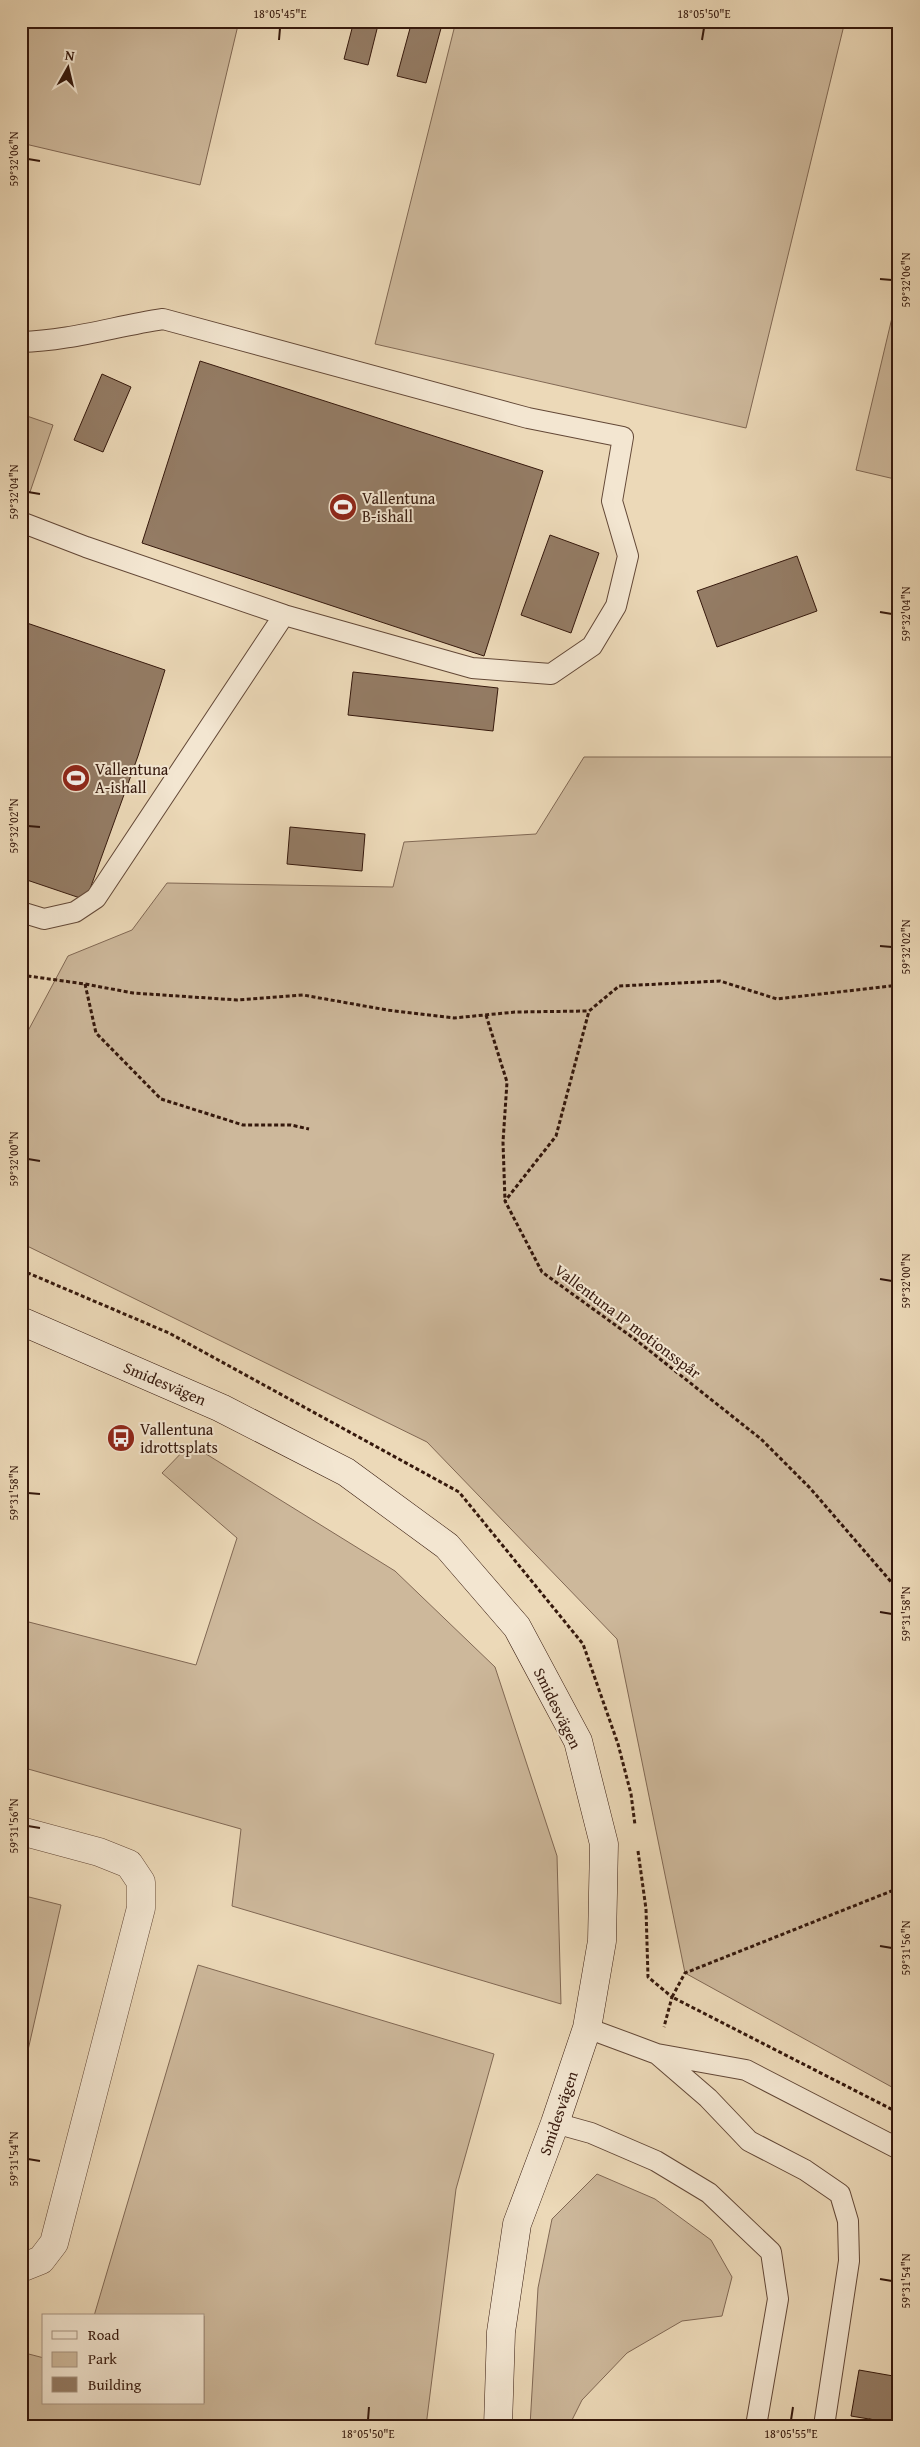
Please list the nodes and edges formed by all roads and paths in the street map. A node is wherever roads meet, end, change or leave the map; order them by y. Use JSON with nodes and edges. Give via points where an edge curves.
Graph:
{"nodes":[{"id":1,"x":21,"y":342,"type":"edge"},
{"id":2,"x":21,"y":522,"type":"edge"},
{"id":3,"x":284,"y":615,"type":"junction"},
{"id":4,"x":21,"y":912,"type":"edge"},
{"id":5,"x":21,"y":975,"type":"edge"},
{"id":6,"x":86,"y":984,"type":"junction"},
{"id":7,"x":899,"y":985,"type":"edge"},
{"id":8,"x":589,"y":1011,"type":"junction"},
{"id":9,"x":486,"y":1015,"type":"junction"},
{"id":10,"x":309,"y":1129,"type":"dead end"},
{"id":11,"x":506,"y":1201,"type":"junction"},
{"id":12,"x":21,"y":1322,"type":"edge"},
{"id":13,"x":899,"y":1591,"type":"edge"},
{"id":14,"x":21,"y":1831,"type":"edge"},
{"id":15,"x":899,"y":1888,"type":"edge"},
{"id":16,"x":587,"y":2028,"type":"junction"},
{"id":17,"x":657,"y":2054,"type":"junction"},
{"id":18,"x":899,"y":2113,"type":"edge"},
{"id":19,"x":555,"y":2123,"type":"junction"},
{"id":20,"x":899,"y":2149,"type":"edge"},
{"id":21,"x":21,"y":2268,"type":"edge"},
{"id":22,"x":498,"y":2426,"type":"edge"},
{"id":23,"x":756,"y":2426,"type":"edge"},
{"id":24,"x":824,"y":2426,"type":"edge"}],
"edges":[{"from":1,"to":3,"type":"lane","via":[[48,341],[163,319],[528,418],[623,437],[612,502],[628,556],[616,606],[592,646],[551,674],[472,668]]},
{"from":2,"to":3,"type":"lane","via":[[86,548]]},
{"from":3,"to":4,"type":"lane","via":[[96,898],[75,912],[44,919]]},
{"from":5,"to":6,"type":"path"},
{"from":6,"to":9,"type":"path","via":[[133,994],[237,1000],[303,995],[454,1018]]},
{"from":6,"to":10,"type":"path","via":[[96,1033],[161,1099],[243,1125],[291,1125]]},
{"from":7,"to":8,"type":"path","via":[[777,999],[720,981],[619,986]]},
{"from":8,"to":9,"type":"path"},
{"from":8,"to":11,"type":"path","via":[[556,1136]]},
{"from":9,"to":11,"type":"path","via":[[507,1082],[503,1142]]},
{"from":11,"to":13,"type":"path","name":"Vallentuna IP motionsspår","via":[[542,1272],[636,1340],[761,1439],[810,1488]]},
{"from":12,"to":16,"type":"main road","name":"Smidesvägen","via":[[221,1408],[346,1472],[447,1546],[517,1627],[578,1742],[604,1844],[602,1940]]},
{"from":14,"to":21,"type":"main road","via":[[99,1852],[129,1864],[141,1882],[141,1908],[54,2243],[41,2260]]},
{"from":15,"to":18,"type":"path","via":[[685,1972],[672,1997]]},
{"from":16,"to":17,"type":"lane"},
{"from":16,"to":19,"type":"main road","name":"Smidesvägen"},
{"from":17,"to":20,"type":"lane","via":[[746,2070]]},
{"from":17,"to":24,"type":"lane","via":[[708,2098],[749,2141],[805,2170],[840,2194],[848,2221],[849,2261]]},
{"from":19,"to":22,"type":"main road","name":"Smidesvägen","via":[[517,2224],[501,2332]]},
{"from":19,"to":23,"type":"lane","via":[[656,2161],[709,2193],[771,2252],[778,2300]]}]}
